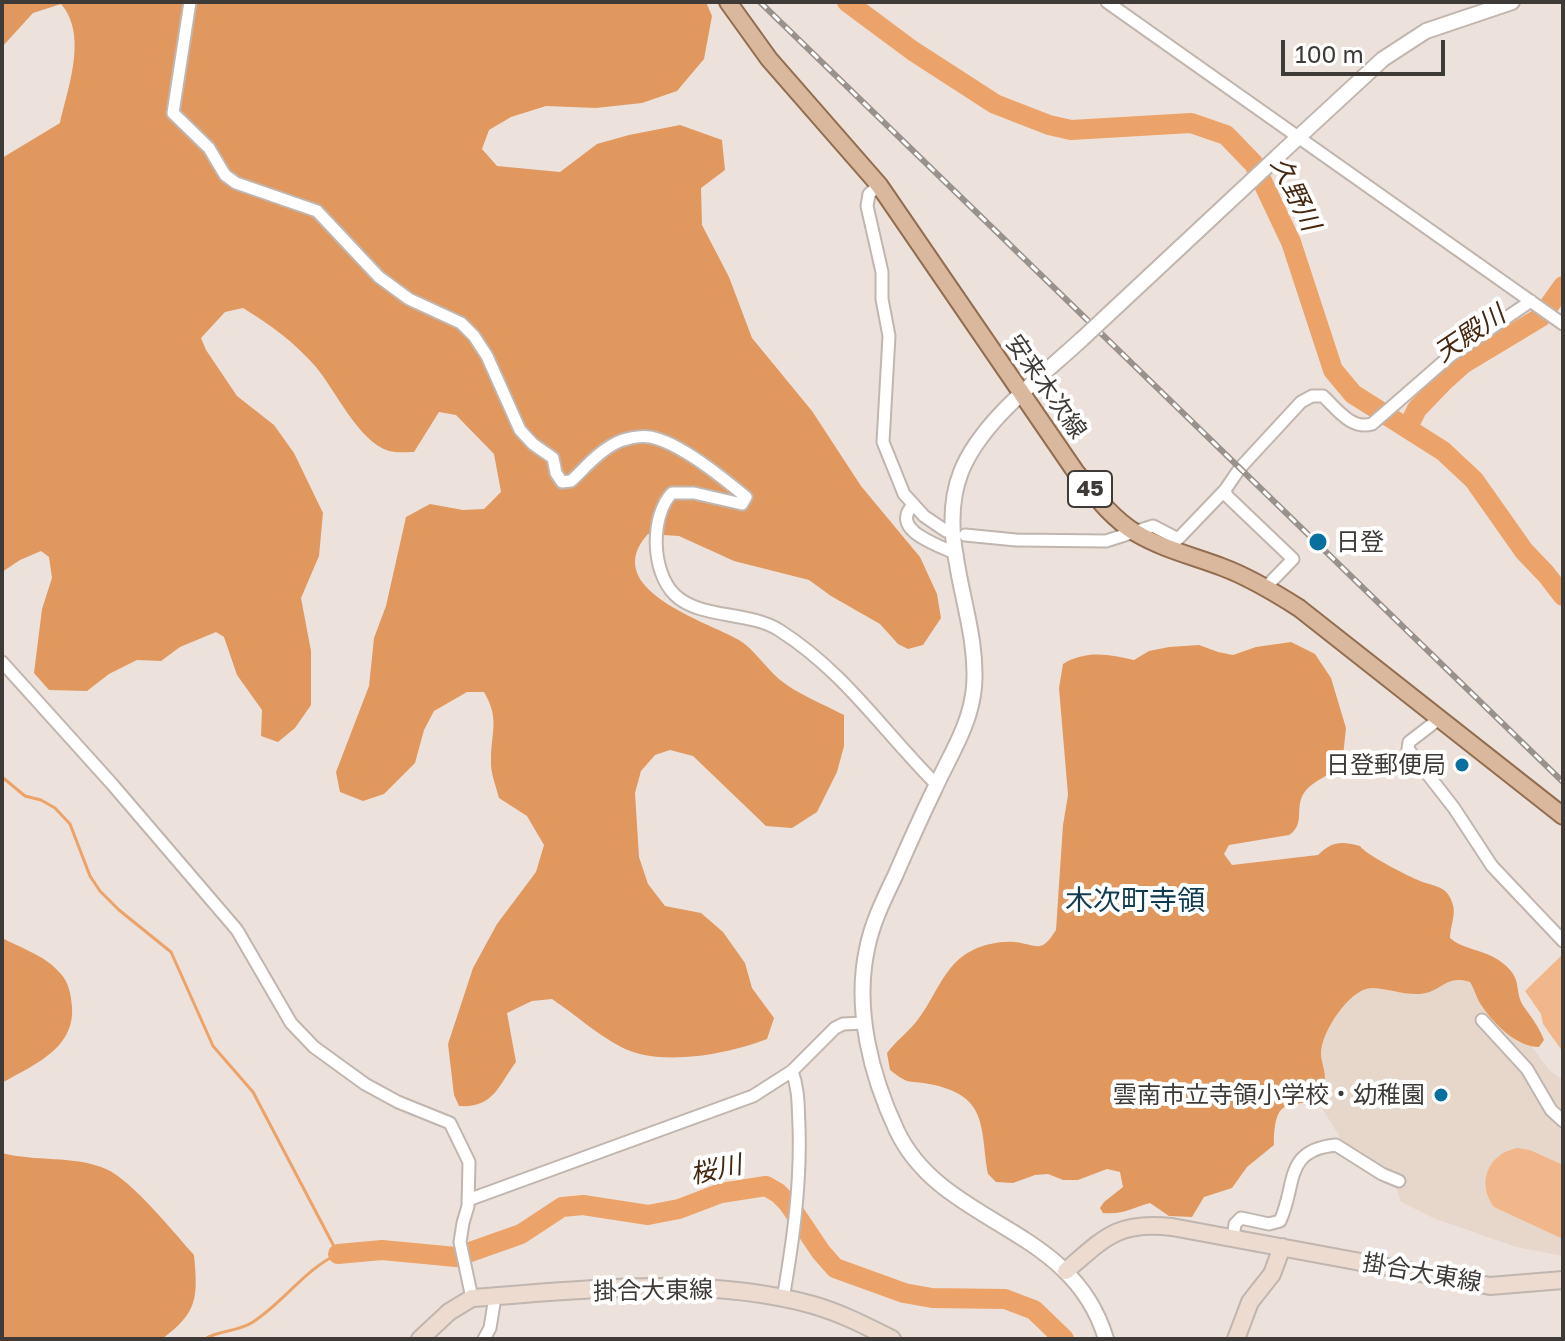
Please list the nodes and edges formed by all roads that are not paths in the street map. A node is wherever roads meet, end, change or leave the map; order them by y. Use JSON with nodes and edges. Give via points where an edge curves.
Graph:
{"nodes":[{"id":1,"x":190,"y":2,"type":"edge"},
{"id":2,"x":728,"y":2,"type":"edge"},
{"id":3,"x":1107,"y":2,"type":"edge"},
{"id":4,"x":1512,"y":2,"type":"edge"},
{"id":5,"x":1299,"y":137,"type":"junction"},
{"id":6,"x":879,"y":185,"type":"junction"},
{"id":7,"x":1535,"y":304,"type":"junction"},
{"id":8,"x":1560,"y":322,"type":"edge"},
{"id":9,"x":1021,"y":395,"type":"junction"},
{"id":10,"x":1225,"y":490,"type":"junction"},
{"id":11,"x":913,"y":505,"type":"junction"},
{"id":12,"x":946,"y":531,"type":"dead end"},
{"id":13,"x":1134,"y":532,"type":"junction"},
{"id":14,"x":965,"y":535,"type":"dead end"},
{"id":15,"x":957,"y":554,"type":"junction"},
{"id":16,"x":1266,"y":587,"type":"junction"},
{"id":17,"x":2,"y":662,"type":"edge"},
{"id":18,"x":1439,"y":719,"type":"junction"},
{"id":19,"x":936,"y":784,"type":"junction"},
{"id":20,"x":1563,"y":816,"type":"edge"},
{"id":21,"x":1563,"y":941,"type":"edge"},
{"id":22,"x":1482,"y":1020,"type":"dead end"},
{"id":23,"x":864,"y":1023,"type":"junction"},
{"id":24,"x":792,"y":1071,"type":"junction"},
{"id":25,"x":1563,"y":1121,"type":"edge"},
{"id":26,"x":1399,"y":1181,"type":"dead end"},
{"id":27,"x":468,"y":1200,"type":"junction"},
{"id":28,"x":1233,"y":1238,"type":"junction"},
{"id":29,"x":1282,"y":1247,"type":"junction"},
{"id":30,"x":1066,"y":1271,"type":"junction"},
{"id":31,"x":1563,"y":1280,"type":"edge"},
{"id":32,"x":495,"y":1297,"type":"junction"},
{"id":33,"x":472,"y":1298,"type":"junction"},
{"id":34,"x":783,"y":1299,"type":"junction"},
{"id":35,"x":1105,"y":1337,"type":"edge"},
{"id":36,"x":420,"y":1339,"type":"edge"},
{"id":37,"x":484,"y":1339,"type":"edge"},
{"id":38,"x":892,"y":1339,"type":"edge"},
{"id":39,"x":1236,"y":1339,"type":"edge"}],
"edges":[{"from":1,"to":19,"type":"street","via":[[173,113],[209,148],[225,175],[317,211],[379,277],[409,299],[461,323],[487,356],[520,430],[553,458],[562,482],[571,481],[614,445],[649,436],[675,447],[746,497],[742,504],[694,493],[672,493],[665,500],[658,520],[658,557],[666,582],[685,601],[775,628],[816,657]]},
{"from":2,"to":6,"type":"main road","name":"安来木次線","number":"45","via":[[769,59]]},
{"from":3,"to":5,"type":"street"},
{"from":4,"to":5,"type":"street","via":[[1426,31],[1383,59]]},
{"from":5,"to":7,"type":"street"},
{"from":5,"to":9,"type":"street","bridge":true},
{"from":6,"to":9,"type":"main road","name":"安来木次線","number":"45"},
{"from":6,"to":11,"type":"street","via":[[869,194],[867,206],[889,336],[883,442]]},
{"from":7,"to":8,"type":"street"},
{"from":7,"to":10,"type":"street","via":[[1463,346],[1372,424],[1352,423],[1323,396],[1301,402]]},
{"from":9,"to":13,"type":"main road","name":"安来木次線","number":"45","via":[[1075,471],[1110,513]]},
{"from":9,"to":15,"type":"street","via":[[977,443],[959,476],[953,513]]},
{"from":10,"to":13,"type":"street","via":[[1178,539],[1153,526]]},
{"from":10,"to":16,"type":"street","via":[[1293,559]]},
{"from":11,"to":12,"type":"street"},
{"from":11,"to":15,"type":"street","via":[[905,513],[908,526]]},
{"from":13,"to":14,"type":"street","via":[[1106,541]]},
{"from":13,"to":16,"type":"main road","name":"安来木次線","number":"45"},
{"from":15,"to":19,"type":"street","via":[[974,686],[966,724]]},
{"from":16,"to":18,"type":"main road","name":"安来木次線","number":"45"},
{"from":17,"to":27,"type":"street","via":[[237,930],[284,1012],[306,1039],[365,1084],[450,1123],[469,1162]]},
{"from":18,"to":20,"type":"main road","name":"安来木次線","number":"45"},
{"from":18,"to":21,"type":"street","via":[[1409,742],[1408,749],[1492,866]]},
{"from":19,"to":23,"type":"street","via":[[871,933],[864,966]]},
{"from":22,"to":25,"type":"street","via":[[1527,1069]]},
{"from":23,"to":24,"type":"street","via":[[835,1028]]},
{"from":23,"to":30,"type":"street","via":[[889,1113],[919,1165]]},
{"from":24,"to":27,"type":"street","via":[[753,1096]]},
{"from":24,"to":34,"type":"street","via":[[800,1167]]},
{"from":26,"to":28,"type":"street","via":[[1336,1145],[1313,1150],[1296,1164],[1280,1221],[1241,1218]]},
{"from":27,"to":33,"type":"street","via":[[460,1233]]},
{"from":28,"to":29,"type":"main road","name":"掛合大東線"},
{"from":28,"to":30,"type":"main road","name":"掛合大東線","via":[[1132,1226],[1100,1241]]},
{"from":29,"to":31,"type":"main road","name":"掛合大東線","via":[[1490,1286]]},
{"from":29,"to":39,"type":"main road","via":[[1272,1274],[1250,1302]]},
{"from":30,"to":35,"type":"street","via":[[1096,1313]]},
{"from":32,"to":33,"type":"main road","name":"掛合大東線"},
{"from":32,"to":34,"type":"main road","name":"掛合大東線","via":[[683,1287]]},
{"from":32,"to":37,"type":"street"},
{"from":33,"to":36,"type":"main road"},
{"from":34,"to":38,"type":"main road","name":"掛合大東線","via":[[838,1314]]}]}
